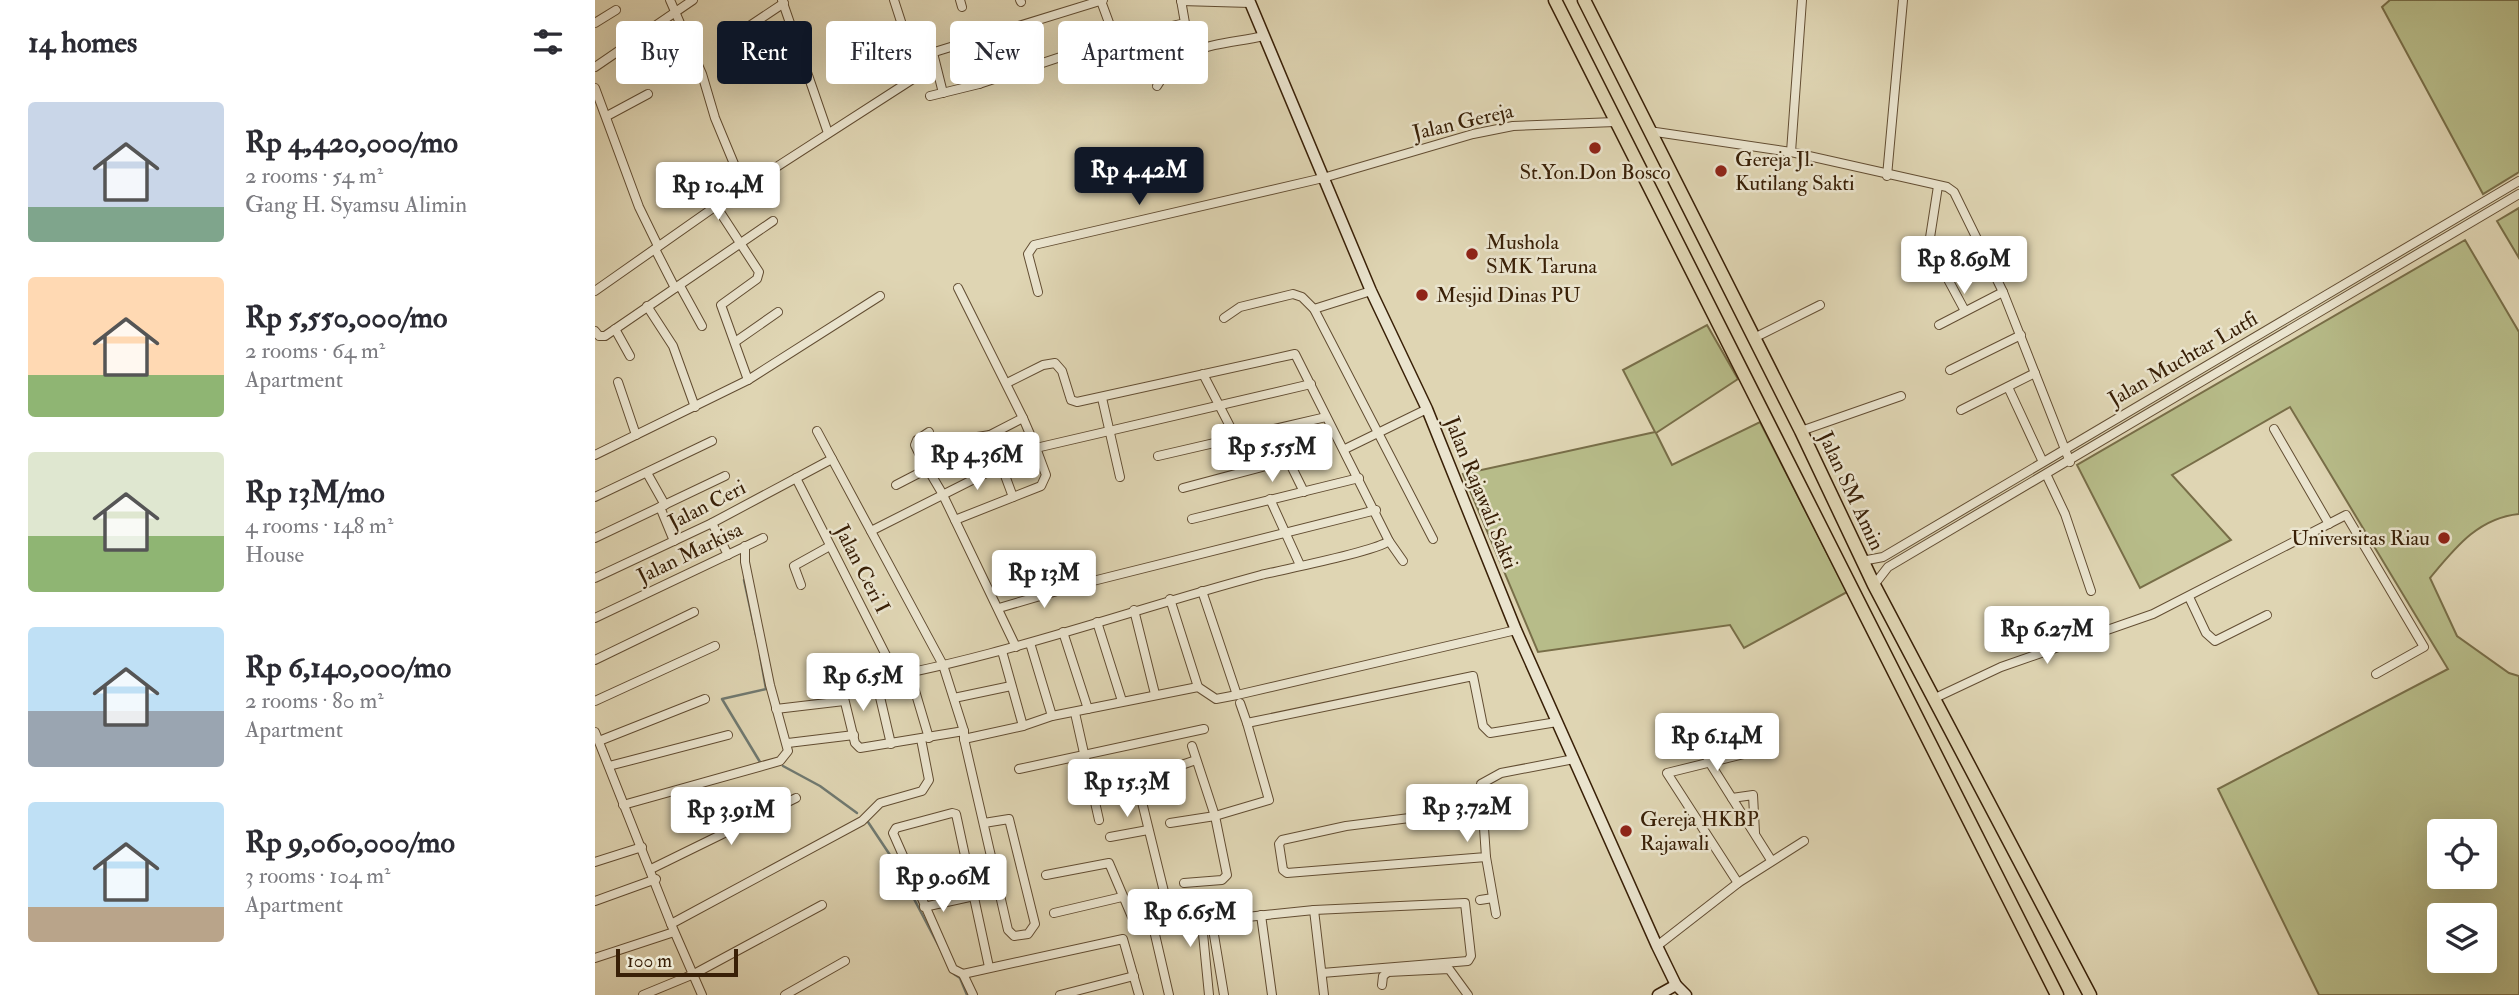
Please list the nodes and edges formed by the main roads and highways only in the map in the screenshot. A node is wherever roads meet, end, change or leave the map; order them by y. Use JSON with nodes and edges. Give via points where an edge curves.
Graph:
{"nodes":[{"id":1,"x":1555,"y":0,"type":"edge"},
{"id":2,"x":1584,"y":0,"type":"edge"},
{"id":3,"x":1811,"y":454,"type":"junction"},
{"id":4,"x":1791,"y":466,"type":"junction"},
{"id":5,"x":2057,"y":995,"type":"edge"},
{"id":6,"x":2090,"y":995,"type":"edge"}],
"edges":[{"from":1,"to":4,"type":"main road","name":"Jalan SM Amin"},
{"from":2,"to":3,"type":"main road","name":"Jalan SM Amin"},
{"from":3,"to":4,"type":"main road"},
{"from":3,"to":6,"type":"main road","name":"Jalan SM Amin","via":[[1874,585]]},
{"from":4,"to":5,"type":"main road","name":"Jalan SM Amin"}]}
